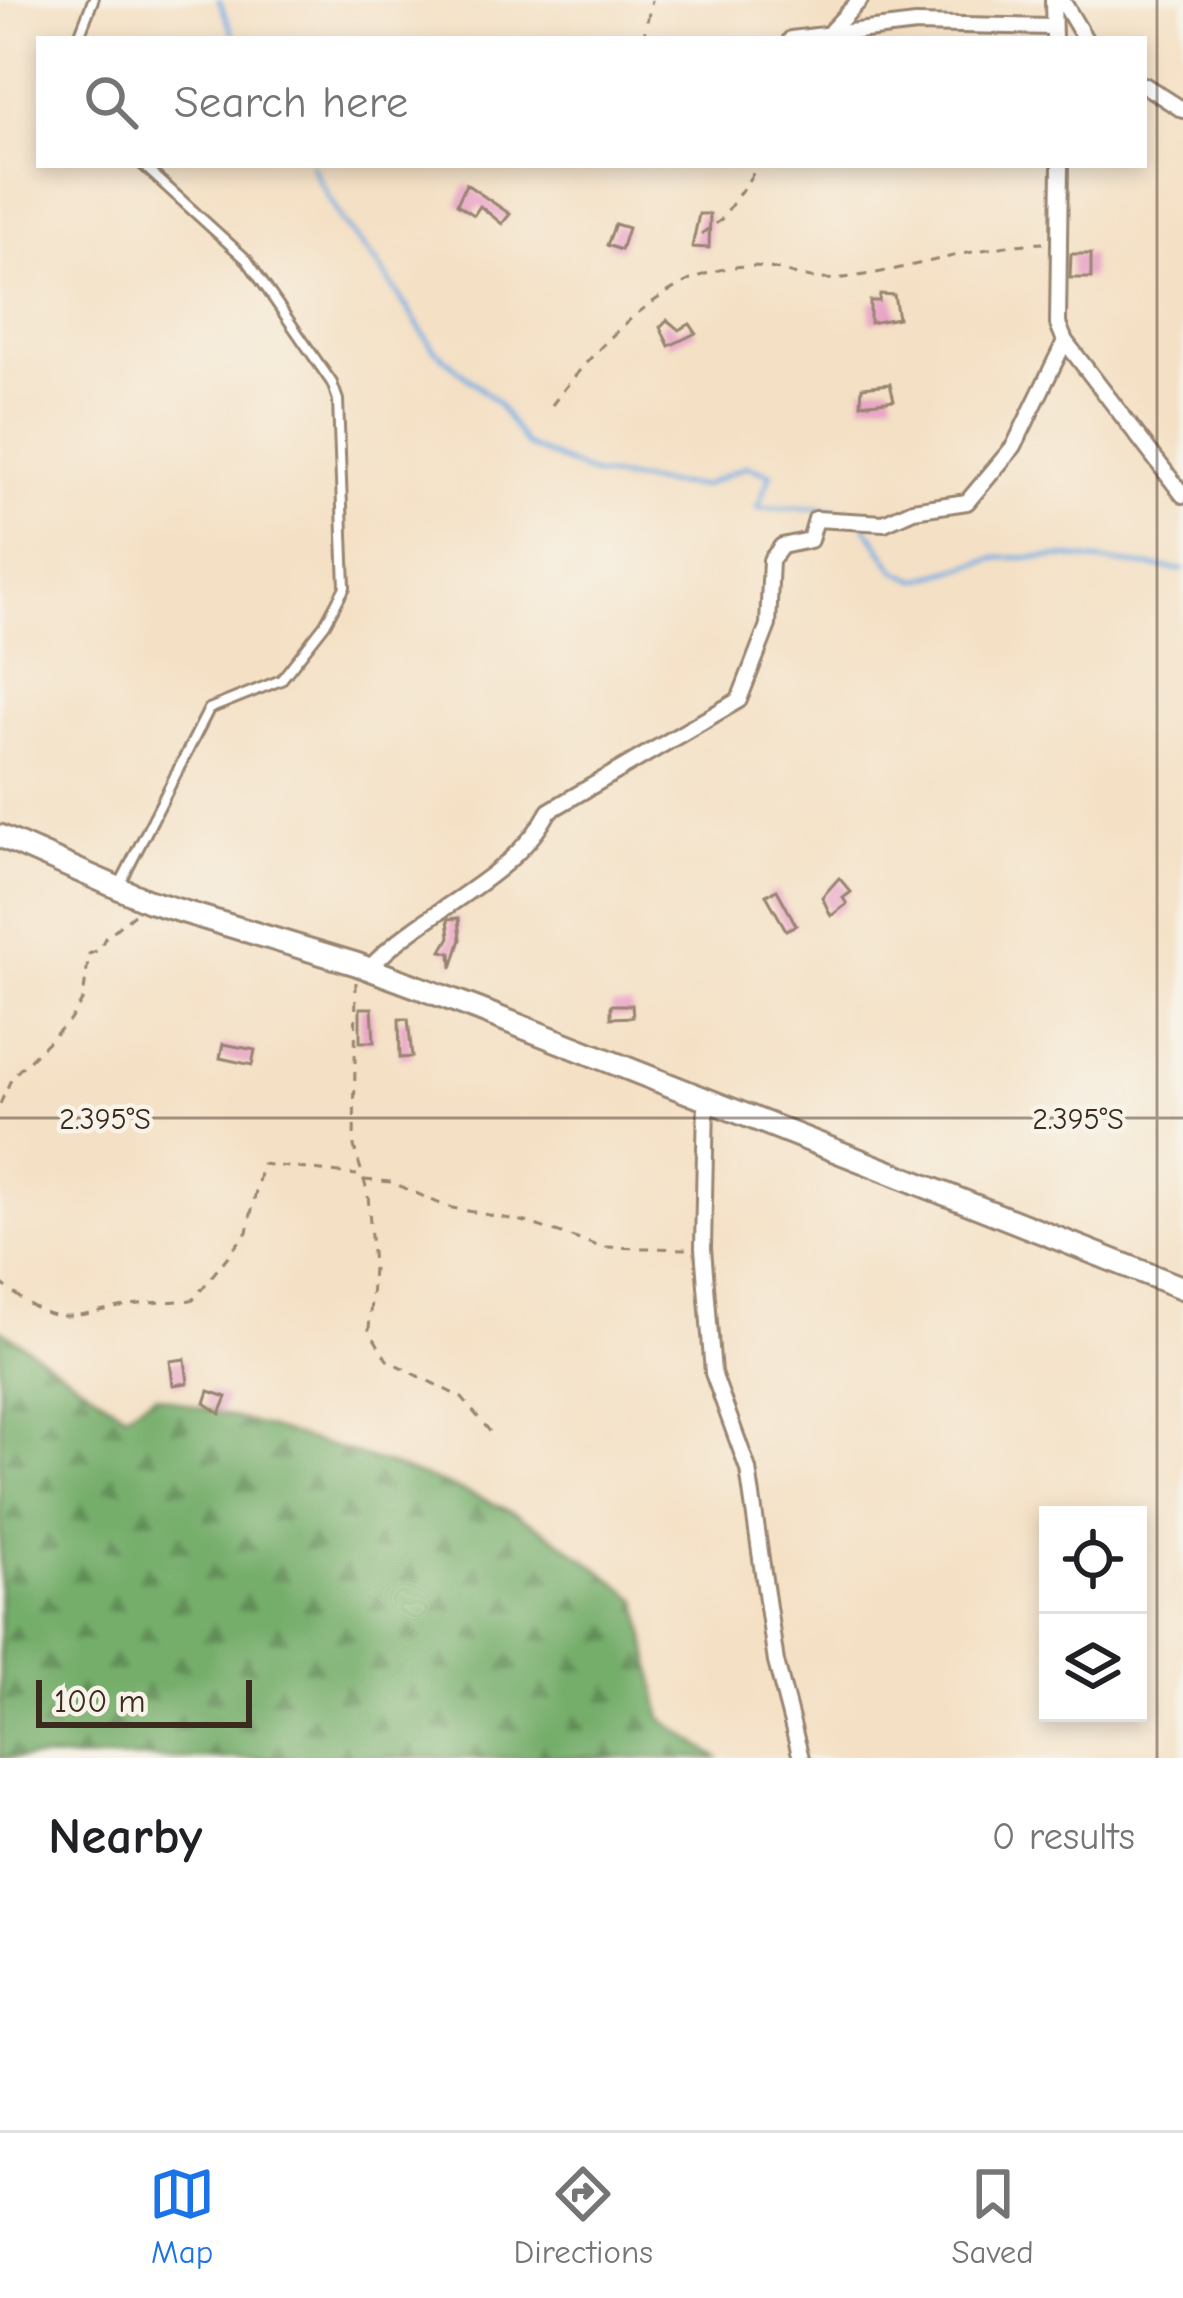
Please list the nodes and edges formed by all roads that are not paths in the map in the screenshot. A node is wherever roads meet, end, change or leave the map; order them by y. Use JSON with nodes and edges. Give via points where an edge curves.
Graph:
{"nodes":[{"id":1,"x":93,"y":0,"type":"edge"},
{"id":2,"x":860,"y":0,"type":"edge"},
{"id":3,"x":1053,"y":0,"type":"edge"},
{"id":4,"x":1063,"y":0,"type":"edge"},
{"id":5,"x":831,"y":32,"type":"junction"},
{"id":6,"x":1053,"y":33,"type":"edge"},
{"id":7,"x":79,"y":36,"type":"edge"},
{"id":8,"x":808,"y":36,"type":"edge"},
{"id":9,"x":1083,"y":36,"type":"edge"},
{"id":10,"x":1147,"y":87,"type":"edge"},
{"id":11,"x":1183,"y":110,"type":"edge"},
{"id":12,"x":146,"y":168,"type":"edge"},
{"id":13,"x":1060,"y":168,"type":"edge"},
{"id":14,"x":1065,"y":341,"type":"junction"},
{"id":15,"x":1183,"y":495,"type":"edge"},
{"id":16,"x":0,"y":836,"type":"edge"},
{"id":17,"x":118,"y":889,"type":"junction"},
{"id":18,"x":362,"y":967,"type":"junction"},
{"id":19,"x":706,"y":1101,"type":"junction"},
{"id":20,"x":1183,"y":1288,"type":"edge"},
{"id":21,"x":801,"y":1758,"type":"edge"}],
"edges":[{"from":1,"to":7,"type":"lane"},
{"from":2,"to":5,"type":"street"},
{"from":3,"to":6,"type":"street"},
{"from":4,"to":9,"type":"street"},
{"from":5,"to":6,"type":"street","via":[[916,24]]},
{"from":5,"to":8,"type":"street"},
{"from":10,"to":11,"type":"street"},
{"from":12,"to":17,"type":"lane","via":[[247,260],[332,383],[346,579],[325,624],[281,680],[208,709]]},
{"from":13,"to":14,"type":"street","via":[[1058,311]]},
{"from":14,"to":15,"type":"street"},
{"from":14,"to":18,"type":"street","via":[[1013,446],[976,495],[955,508],[884,523],[816,519],[810,540],[782,546],[771,560],[768,625],[739,700],[549,811],[486,877]]},
{"from":16,"to":17,"type":"main road"},
{"from":17,"to":18,"type":"main road"},
{"from":18,"to":19,"type":"main road"},
{"from":19,"to":20,"type":"main road"},
{"from":19,"to":21,"type":"street","via":[[703,1248],[713,1373],[748,1469],[776,1662]]}]}
